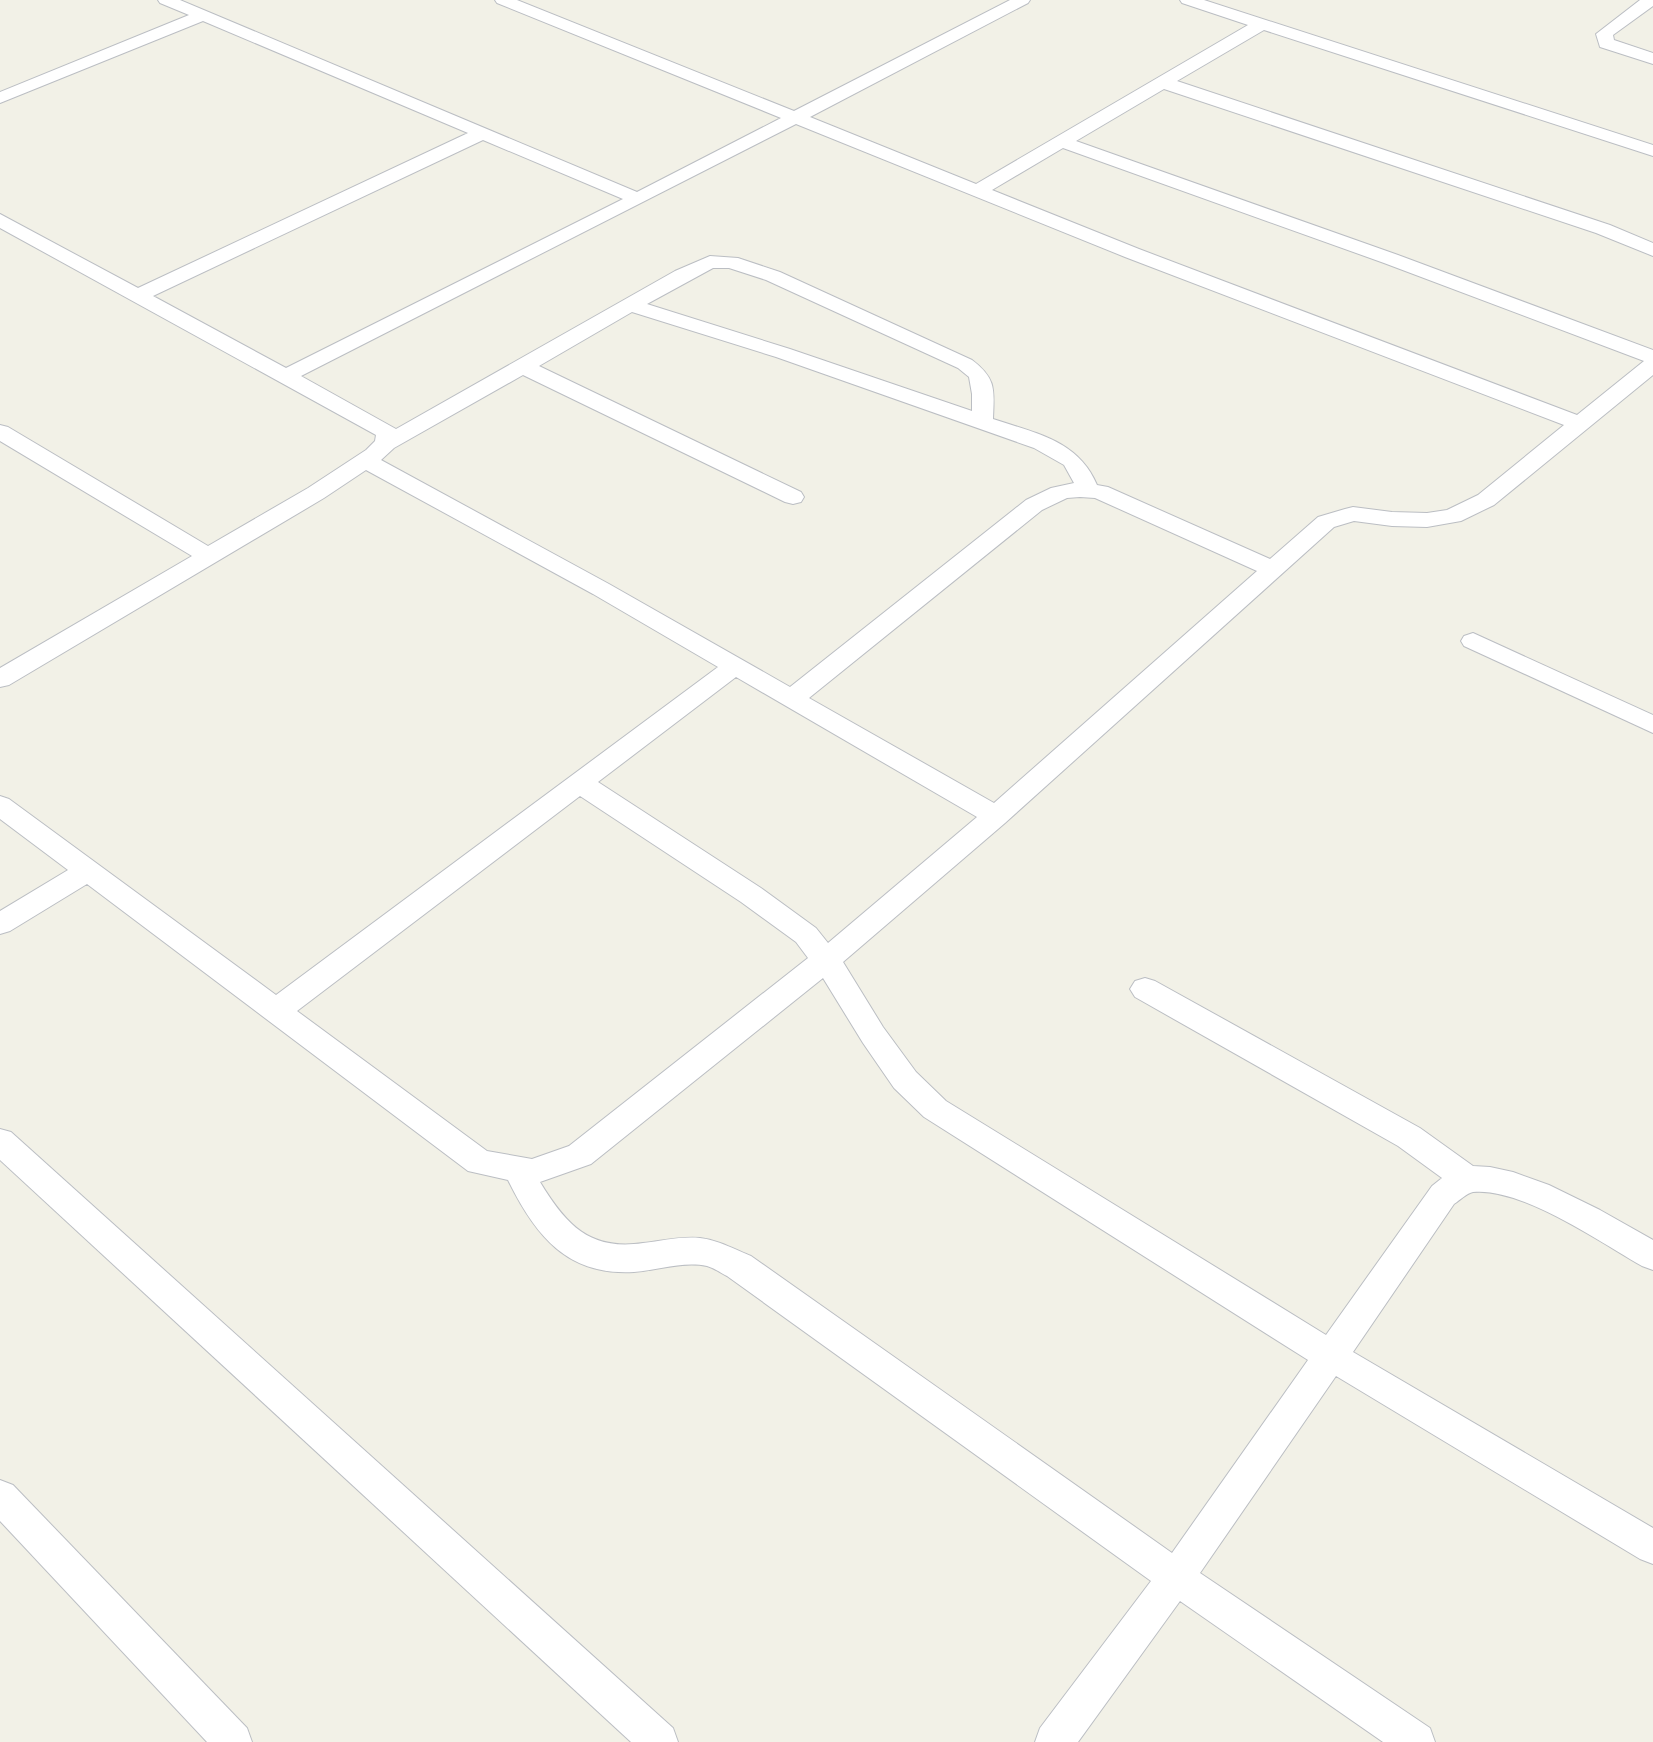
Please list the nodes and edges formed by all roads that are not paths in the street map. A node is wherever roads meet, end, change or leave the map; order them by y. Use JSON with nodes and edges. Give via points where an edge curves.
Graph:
{"nodes":[{"id":1,"x":166,"y":0,"type":"edge"},
{"id":2,"x":502,"y":0,"type":"edge"},
{"id":3,"x":1022,"y":0,"type":"edge"},
{"id":4,"x":1188,"y":0,"type":"edge"},
{"id":5,"x":1650,"y":0,"type":"edge"},
{"id":6,"x":203,"y":15,"type":"junction"},
{"id":7,"x":1262,"y":24,"type":"junction"},
{"id":8,"x":1653,"y":59,"type":"edge"},
{"id":9,"x":1162,"y":82,"type":"junction"},
{"id":10,"x":0,"y":98,"type":"edge"},
{"id":11,"x":794,"y":117,"type":"junction"},
{"id":12,"x":483,"y":133,"type":"junction"},
{"id":13,"x":1060,"y":141,"type":"junction"},
{"id":14,"x":1653,"y":151,"type":"edge"},
{"id":15,"x":977,"y":191,"type":"junction"},
{"id":16,"x":638,"y":199,"type":"junction"},
{"id":17,"x":0,"y":220,"type":"edge"},
{"id":18,"x":1653,"y":250,"type":"edge"},
{"id":19,"x":139,"y":295,"type":"junction"},
{"id":20,"x":630,"y":305,"type":"junction"},
{"id":21,"x":1653,"y":357,"type":"edge"},
{"id":22,"x":1653,"y":364,"type":"edge"},
{"id":23,"x":523,"y":367,"type":"junction"},
{"id":24,"x":286,"y":376,"type":"junction"},
{"id":25,"x":982,"y":422,"type":"junction"},
{"id":26,"x":1578,"y":423,"type":"junction"},
{"id":27,"x":0,"y":432,"type":"edge"},
{"id":28,"x":386,"y":443,"type":"junction"},
{"id":29,"x":365,"y":461,"type":"junction"},
{"id":30,"x":1088,"y":491,"type":"junction"},
{"id":31,"x":793,"y":497,"type":"dead end"},
{"id":32,"x":208,"y":556,"type":"junction"},
{"id":33,"x":1273,"y":570,"type":"junction"},
{"id":34,"x":1472,"y":641,"type":"dead end"},
{"id":35,"x":735,"y":666,"type":"junction"},
{"id":36,"x":0,"y":679,"type":"edge"},
{"id":37,"x":792,"y":698,"type":"junction"},
{"id":38,"x":1653,"y":725,"type":"edge"},
{"id":39,"x":580,"y":782,"type":"junction"},
{"id":40,"x":0,"y":805,"type":"edge"},
{"id":41,"x":996,"y":816,"type":"junction"},
{"id":42,"x":87,"y":871,"type":"junction"},
{"id":43,"x":0,"y":924,"type":"edge"},
{"id":44,"x":826,"y":960,"type":"junction"},
{"id":45,"x":1146,"y":989,"type":"dead end"},
{"id":46,"x":276,"y":1011,"type":"junction"},
{"id":47,"x":0,"y":1141,"type":"edge"},
{"id":48,"x":518,"y":1169,"type":"junction"},
{"id":49,"x":1467,"y":1179,"type":"junction"},
{"id":50,"x":1653,"y":1256,"type":"edge"},
{"id":51,"x":1329,"y":1355,"type":"junction"},
{"id":52,"x":0,"y":1496,"type":"edge"},
{"id":53,"x":1653,"y":1547,"type":"edge"},
{"id":54,"x":1176,"y":1577,"type":"junction"},
{"id":55,"x":233,"y":1742,"type":"edge"},
{"id":56,"x":659,"y":1742,"type":"edge"},
{"id":57,"x":1054,"y":1742,"type":"edge"},
{"id":58,"x":1416,"y":1742,"type":"edge"}],
"edges":[{"from":1,"to":6,"type":"street"},
{"from":2,"to":11,"type":"street"},
{"from":3,"to":11,"type":"street"},
{"from":4,"to":7,"type":"street"},
{"from":5,"to":8,"type":"street","via":[[1604,34],[1606,43]]},
{"from":6,"to":10,"type":"street"},
{"from":6,"to":12,"type":"street"},
{"from":7,"to":9,"type":"street"},
{"from":7,"to":14,"type":"street"},
{"from":9,"to":13,"type":"street"},
{"from":9,"to":18,"type":"street","via":[[1603,229]]},
{"from":11,"to":15,"type":"street"},
{"from":11,"to":16,"type":"street"},
{"from":12,"to":16,"type":"street"},
{"from":12,"to":19,"type":"street"},
{"from":13,"to":15,"type":"street"},
{"from":13,"to":21,"type":"street","via":[[1391,258]]},
{"from":15,"to":26,"type":"street"},
{"from":16,"to":24,"type":"street"},
{"from":17,"to":19,"type":"street"},
{"from":19,"to":24,"type":"street"},
{"from":20,"to":23,"type":"street"},
{"from":20,"to":25,"type":"street","via":[[783,353]]},
{"from":20,"to":25,"type":"street","via":[[710,262],[731,262],[773,276],[966,364],[979,375],[983,394]]},
{"from":22,"to":26,"type":"street"},
{"from":23,"to":28,"type":"street"},
{"from":23,"to":31,"type":"street"},
{"from":24,"to":28,"type":"street","via":[[387,432]]},
{"from":25,"to":30,"type":"street","via":[[1069,456],[1080,470]]},
{"from":26,"to":33,"type":"street","via":[[1486,500],[1453,516],[1427,520],[1354,514],[1326,522]]},
{"from":27,"to":32,"type":"street"},
{"from":28,"to":29,"type":"street"},
{"from":29,"to":32,"type":"street"},
{"from":29,"to":35,"type":"street"},
{"from":30,"to":33,"type":"street","via":[[1100,492]]},
{"from":30,"to":37,"type":"street","via":[[1075,488],[1055,493],[1034,505]]},
{"from":32,"to":36,"type":"street"},
{"from":33,"to":41,"type":"street"},
{"from":34,"to":38,"type":"street"},
{"from":35,"to":37,"type":"street"},
{"from":35,"to":39,"type":"street"},
{"from":37,"to":41,"type":"street"},
{"from":39,"to":44,"type":"street","via":[[751,895],[806,935]]},
{"from":39,"to":46,"type":"street"},
{"from":40,"to":42,"type":"street"},
{"from":41,"to":44,"type":"street"},
{"from":42,"to":43,"type":"street"},
{"from":42,"to":46,"type":"street"},
{"from":44,"to":48,"type":"street","via":[[580,1156],[532,1172]]},
{"from":44,"to":51,"type":"street","via":[[873,1035],[906,1080],[935,1109]]},
{"from":45,"to":49,"type":"street","via":[[1409,1137]]},
{"from":46,"to":48,"type":"street","via":[[479,1162]]},
{"from":47,"to":56,"type":"street"},
{"from":48,"to":54,"type":"street","via":[[534,1202],[575,1248],[602,1258],[634,1258],[673,1252],[708,1253],[739,1266]]},
{"from":49,"to":50,"type":"street","via":[[1496,1179],[1556,1202]]},
{"from":49,"to":51,"type":"street","via":[[1444,1195]]},
{"from":51,"to":53,"type":"street"},
{"from":51,"to":54,"type":"street"},
{"from":52,"to":55,"type":"street"},
{"from":54,"to":57,"type":"street"},
{"from":54,"to":58,"type":"street"}]}
